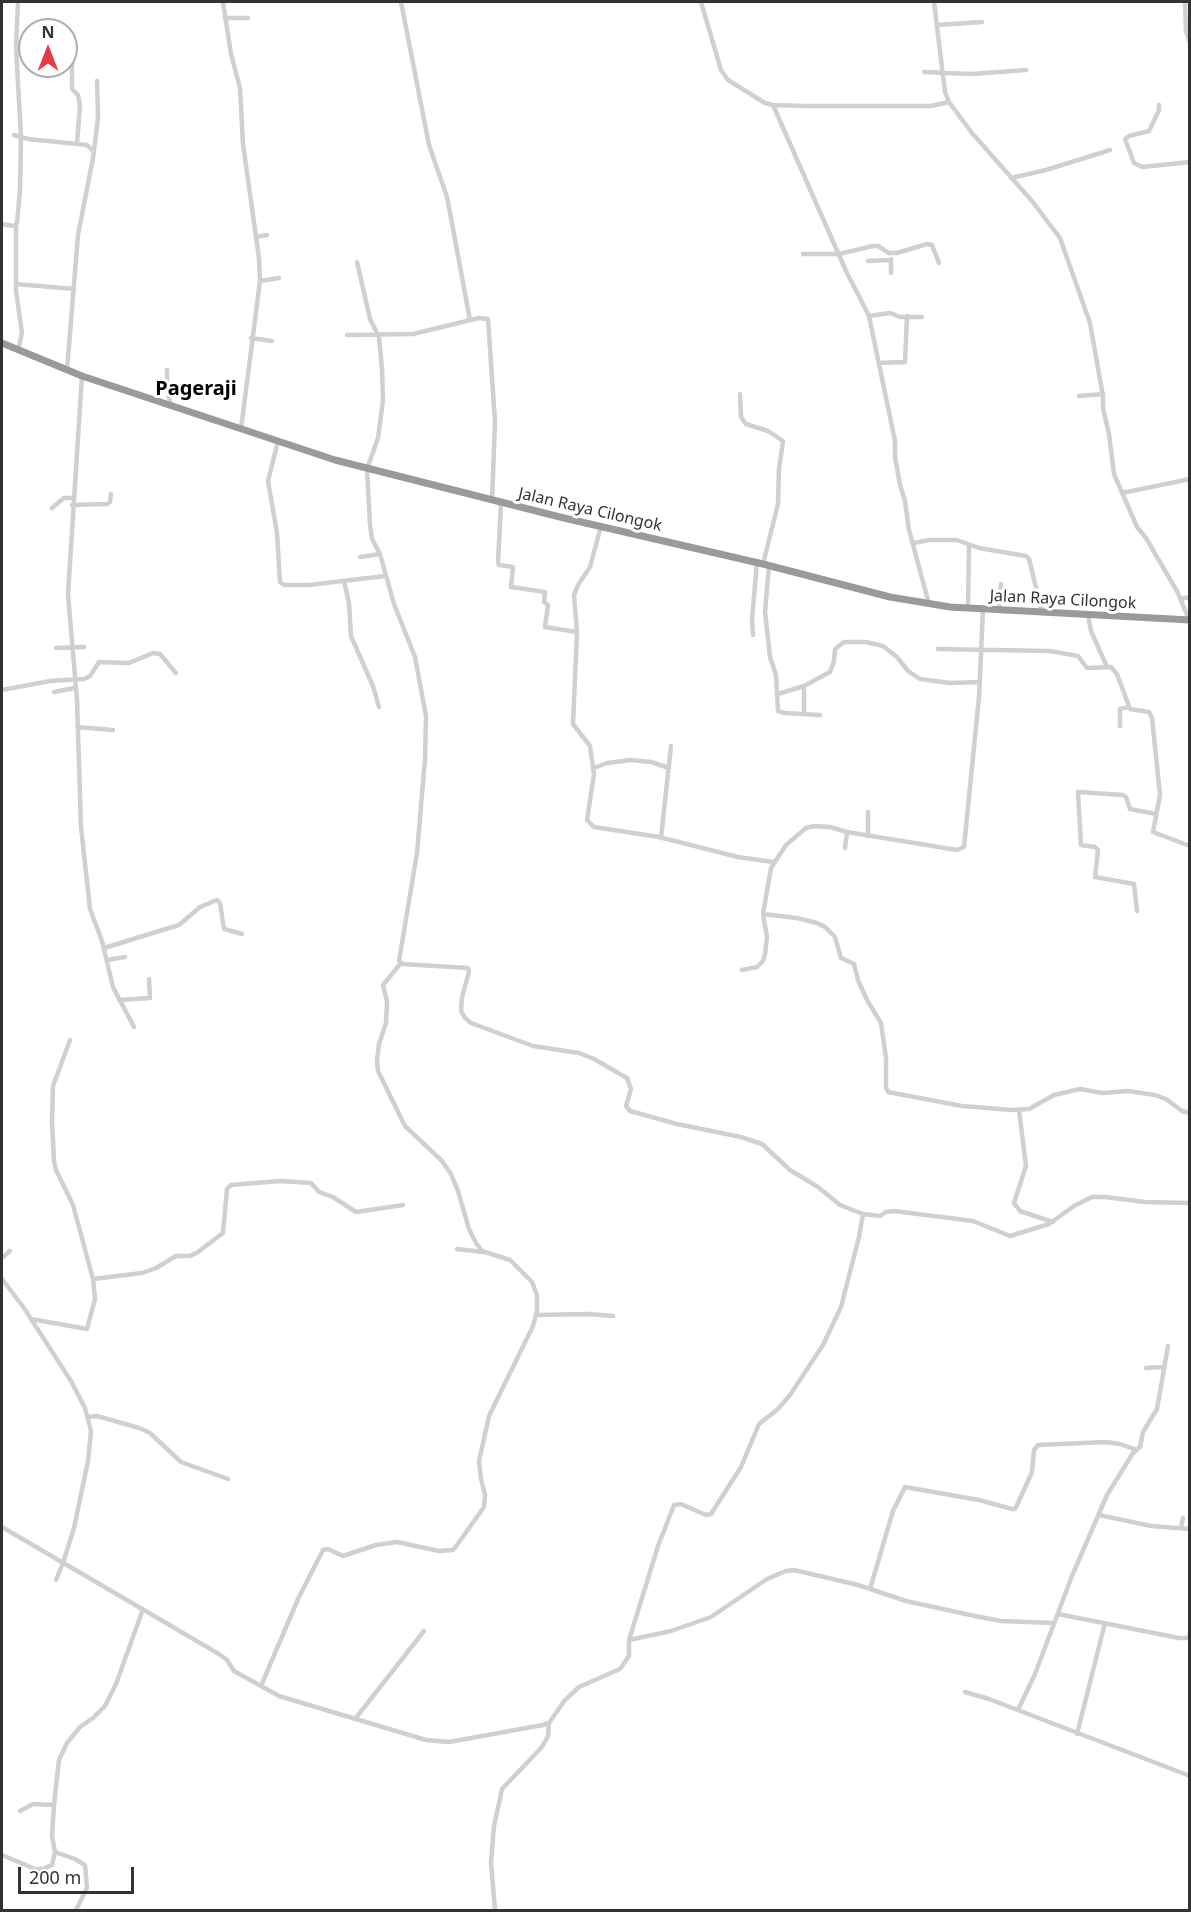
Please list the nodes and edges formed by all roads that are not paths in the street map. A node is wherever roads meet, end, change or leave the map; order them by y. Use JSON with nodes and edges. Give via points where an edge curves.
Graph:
{"nodes":[{"id":1,"x":18,"y":2,"type":"edge"},
{"id":2,"x":223,"y":2,"type":"edge"},
{"id":3,"x":401,"y":2,"type":"edge"},
{"id":4,"x":701,"y":2,"type":"edge"},
{"id":5,"x":934,"y":2,"type":"edge"},
{"id":6,"x":1185,"y":2,"type":"edge"},
{"id":7,"x":225,"y":18,"type":"junction"},
{"id":8,"x":248,"y":18,"type":"dead end"},
{"id":9,"x":982,"y":22,"type":"dead end"},
{"id":10,"x":937,"y":25,"type":"junction"},
{"id":11,"x":1190,"y":43,"type":"edge"},
{"id":12,"x":1026,"y":70,"type":"dead end"},
{"id":13,"x":924,"y":72,"type":"dead end"},
{"id":14,"x":943,"y":72,"type":"junction"},
{"id":15,"x":72,"y":78,"type":"edge"},
{"id":16,"x":97,"y":81,"type":"dead end"},
{"id":17,"x":949,"y":102,"type":"junction"},
{"id":18,"x":773,"y":105,"type":"junction"},
{"id":19,"x":1159,"y":105,"type":"dead end"},
{"id":20,"x":14,"y":135,"type":"dead end"},
{"id":21,"x":21,"y":137,"type":"junction"},
{"id":22,"x":77,"y":144,"type":"junction"},
{"id":23,"x":1110,"y":150,"type":"dead end"},
{"id":24,"x":94,"y":152,"type":"junction"},
{"id":25,"x":1190,"y":162,"type":"edge"},
{"id":26,"x":1011,"y":178,"type":"junction"},
{"id":27,"x":2,"y":224,"type":"edge"},
{"id":28,"x":16,"y":225,"type":"junction"},
{"id":29,"x":267,"y":235,"type":"dead end"},
{"id":30,"x":256,"y":237,"type":"junction"},
{"id":31,"x":839,"y":254,"type":"junction"},
{"id":32,"x":891,"y":254,"type":"junction"},
{"id":33,"x":803,"y":255,"type":"dead end"},
{"id":34,"x":891,"y":260,"type":"junction"},
{"id":35,"x":868,"y":261,"type":"dead end"},
{"id":36,"x":357,"y":262,"type":"dead end"},
{"id":37,"x":939,"y":263,"type":"dead end"},
{"id":38,"x":891,"y":273,"type":"dead end"},
{"id":39,"x":279,"y":278,"type":"dead end"},
{"id":40,"x":260,"y":281,"type":"junction"},
{"id":41,"x":16,"y":284,"type":"junction"},
{"id":42,"x":74,"y":289,"type":"junction"},
{"id":43,"x":869,"y":316,"type":"junction"},
{"id":44,"x":907,"y":316,"type":"junction"},
{"id":45,"x":922,"y":317,"type":"dead end"},
{"id":46,"x":470,"y":320,"type":"junction"},
{"id":47,"x":347,"y":335,"type":"dead end"},
{"id":48,"x":378,"y":335,"type":"junction"},
{"id":49,"x":251,"y":338,"type":"junction"},
{"id":50,"x":272,"y":341,"type":"dead end"},
{"id":51,"x":2,"y":343,"type":"edge"},
{"id":52,"x":18,"y":351,"type":"junction"},
{"id":53,"x":879,"y":363,"type":"junction"},
{"id":54,"x":67,"y":370,"type":"junction"},
{"id":55,"x":167,"y":370,"type":"dead end"},
{"id":56,"x":82,"y":376,"type":"junction"},
{"id":57,"x":740,"y":394,"type":"dead end"},
{"id":58,"x":1103,"y":394,"type":"junction"},
{"id":59,"x":1079,"y":396,"type":"dead end"},
{"id":60,"x":171,"y":406,"type":"junction"},
{"id":61,"x":241,"y":429,"type":"junction"},
{"id":62,"x":278,"y":441,"type":"junction"},
{"id":63,"x":367,"y":469,"type":"junction"},
{"id":64,"x":1190,"y":479,"type":"edge"},
{"id":65,"x":1122,"y":493,"type":"junction"},
{"id":66,"x":111,"y":494,"type":"dead end"},
{"id":67,"x":73,"y":498,"type":"junction"},
{"id":68,"x":492,"y":500,"type":"junction"},
{"id":69,"x":501,"y":503,"type":"junction"},
{"id":70,"x":72,"y":505,"type":"junction"},
{"id":71,"x":52,"y":508,"type":"dead end"},
{"id":72,"x":601,"y":526,"type":"junction"},
{"id":73,"x":914,"y":543,"type":"junction"},
{"id":74,"x":969,"y":545,"type":"junction"},
{"id":75,"x":380,"y":554,"type":"junction"},
{"id":76,"x":360,"y":557,"type":"dead end"},
{"id":77,"x":763,"y":564,"type":"junction"},
{"id":78,"x":385,"y":576,"type":"junction"},
{"id":79,"x":344,"y":581,"type":"junction"},
{"id":80,"x":1001,"y":584,"type":"dead end"},
{"id":81,"x":1190,"y":597,"type":"edge"},
{"id":82,"x":1180,"y":599,"type":"junction"},
{"id":83,"x":929,"y":604,"type":"junction"},
{"id":84,"x":968,"y":608,"type":"junction"},
{"id":85,"x":983,"y":609,"type":"junction"},
{"id":86,"x":999,"y":610,"type":"junction"},
{"id":87,"x":1042,"y":612,"type":"junction"},
{"id":88,"x":1088,"y":615,"type":"junction"},
{"id":89,"x":1189,"y":620,"type":"edge"},
{"id":90,"x":577,"y":632,"type":"junction"},
{"id":91,"x":753,"y":635,"type":"dead end"},
{"id":92,"x":84,"y":647,"type":"dead end"},
{"id":93,"x":56,"y":648,"type":"dead end"},
{"id":94,"x":72,"y":648,"type":"junction"},
{"id":95,"x":938,"y":649,"type":"dead end"},
{"id":96,"x":982,"y":649,"type":"junction"},
{"id":97,"x":1107,"y":667,"type":"junction"},
{"id":98,"x":176,"y":673,"type":"dead end"},
{"id":99,"x":75,"y":679,"type":"junction"},
{"id":100,"x":980,"y":682,"type":"junction"},
{"id":101,"x":804,"y":686,"type":"junction"},
{"id":102,"x":75,"y":688,"type":"junction"},
{"id":103,"x":2,"y":690,"type":"edge"},
{"id":104,"x":54,"y":692,"type":"dead end"},
{"id":105,"x":778,"y":694,"type":"junction"},
{"id":106,"x":379,"y":707,"type":"dead end"},
{"id":107,"x":1129,"y":707,"type":"junction"},
{"id":108,"x":804,"y":713,"type":"junction"},
{"id":109,"x":820,"y":715,"type":"dead end"},
{"id":110,"x":1120,"y":726,"type":"dead end"},
{"id":111,"x":77,"y":728,"type":"junction"},
{"id":112,"x":113,"y":730,"type":"dead end"},
{"id":113,"x":671,"y":746,"type":"dead end"},
{"id":114,"x":594,"y":768,"type":"junction"},
{"id":115,"x":669,"y":768,"type":"junction"},
{"id":116,"x":868,"y":812,"type":"dead end"},
{"id":117,"x":1156,"y":814,"type":"junction"},
{"id":118,"x":847,"y":832,"type":"junction"},
{"id":119,"x":868,"y":836,"type":"junction"},
{"id":120,"x":661,"y":838,"type":"junction"},
{"id":121,"x":1190,"y":846,"type":"edge"},
{"id":122,"x":845,"y":848,"type":"dead end"},
{"id":123,"x":773,"y":862,"type":"junction"},
{"id":124,"x":1137,"y":911,"type":"dead end"},
{"id":125,"x":764,"y":914,"type":"junction"},
{"id":126,"x":242,"y":934,"type":"dead end"},
{"id":127,"x":104,"y":948,"type":"junction"},
{"id":128,"x":124,"y":957,"type":"dead end"},
{"id":129,"x":107,"y":960,"type":"junction"},
{"id":130,"x":401,"y":963,"type":"junction"},
{"id":131,"x":742,"y":970,"type":"dead end"},
{"id":132,"x":149,"y":979,"type":"dead end"},
{"id":133,"x":119,"y":1000,"type":"junction"},
{"id":134,"x":134,"y":1028,"type":"dead end"},
{"id":135,"x":70,"y":1040,"type":"dead end"},
{"id":136,"x":1019,"y":1110,"type":"junction"},
{"id":137,"x":1190,"y":1113,"type":"edge"},
{"id":138,"x":1190,"y":1203,"type":"edge"},
{"id":139,"x":403,"y":1204,"type":"dead end"},
{"id":140,"x":863,"y":1214,"type":"junction"},
{"id":141,"x":1053,"y":1222,"type":"junction"},
{"id":142,"x":457,"y":1250,"type":"dead end"},
{"id":143,"x":10,"y":1251,"type":"dead end"},
{"id":144,"x":485,"y":1252,"type":"junction"},
{"id":145,"x":2,"y":1258,"type":"edge"},
{"id":146,"x":2,"y":1279,"type":"edge"},
{"id":147,"x":93,"y":1279,"type":"junction"},
{"id":148,"x":536,"y":1316,"type":"junction"},
{"id":149,"x":613,"y":1316,"type":"dead end"},
{"id":150,"x":32,"y":1319,"type":"junction"},
{"id":151,"x":1168,"y":1346,"type":"dead end"},
{"id":152,"x":1165,"y":1367,"type":"junction"},
{"id":153,"x":1146,"y":1368,"type":"dead end"},
{"id":154,"x":88,"y":1417,"type":"junction"},
{"id":155,"x":1137,"y":1450,"type":"junction"},
{"id":156,"x":228,"y":1479,"type":"dead end"},
{"id":157,"x":1099,"y":1515,"type":"junction"},
{"id":158,"x":1183,"y":1518,"type":"dead end"},
{"id":159,"x":2,"y":1527,"type":"edge"},
{"id":160,"x":1181,"y":1528,"type":"junction"},
{"id":161,"x":1190,"y":1529,"type":"edge"},
{"id":162,"x":63,"y":1563,"type":"junction"},
{"id":163,"x":56,"y":1580,"type":"dead end"},
{"id":164,"x":870,"y":1588,"type":"junction"},
{"id":165,"x":143,"y":1609,"type":"junction"},
{"id":166,"x":1058,"y":1614,"type":"junction"},
{"id":167,"x":1054,"y":1623,"type":"junction"},
{"id":168,"x":1105,"y":1623,"type":"junction"},
{"id":169,"x":424,"y":1631,"type":"dead end"},
{"id":170,"x":1190,"y":1632,"type":"edge"},
{"id":171,"x":628,"y":1640,"type":"junction"},
{"id":172,"x":261,"y":1686,"type":"junction"},
{"id":173,"x":965,"y":1692,"type":"dead end"},
{"id":174,"x":1018,"y":1710,"type":"junction"},
{"id":175,"x":355,"y":1719,"type":"junction"},
{"id":176,"x":549,"y":1723,"type":"junction"},
{"id":177,"x":1077,"y":1734,"type":"junction"},
{"id":178,"x":1190,"y":1776,"type":"edge"},
{"id":179,"x":54,"y":1805,"type":"junction"},
{"id":180,"x":20,"y":1811,"type":"dead end"},
{"id":181,"x":55,"y":1852,"type":"junction"},
{"id":182,"x":2,"y":1855,"type":"edge"},
{"id":183,"x":76,"y":1911,"type":"edge"},
{"id":184,"x":495,"y":1911,"type":"edge"}],
"edges":[{"from":1,"to":21,"type":"street"},
{"from":2,"to":7,"type":"street"},
{"from":3,"to":46,"type":"street","via":[[429,145],[447,197]]},
{"from":4,"to":18,"type":"street","via":[[721,70],[741,90]]},
{"from":5,"to":10,"type":"street"},
{"from":6,"to":11,"type":"street"},
{"from":7,"to":8,"type":"street"},
{"from":7,"to":30,"type":"street","via":[[240,88]]},
{"from":9,"to":10,"type":"street"},
{"from":10,"to":14,"type":"street"},
{"from":12,"to":14,"type":"street"},
{"from":13,"to":14,"type":"street"},
{"from":14,"to":17,"type":"street"},
{"from":15,"to":22,"type":"street","via":[[72,89],[80,105]]},
{"from":16,"to":24,"type":"street"},
{"from":17,"to":18,"type":"street","via":[[931,106]]},
{"from":17,"to":26,"type":"street"},
{"from":18,"to":31,"type":"street"},
{"from":19,"to":25,"type":"street","via":[[1149,131],[1125,140],[1134,163],[1142,167]]},
{"from":20,"to":21,"type":"street"},
{"from":21,"to":22,"type":"street"},
{"from":21,"to":28,"type":"street"},
{"from":22,"to":24,"type":"street","via":[[88,145]]},
{"from":23,"to":26,"type":"street"},
{"from":24,"to":42,"type":"street","via":[[78,236]]},
{"from":26,"to":58,"type":"street","via":[[1060,238],[1090,323]]},
{"from":27,"to":28,"type":"street"},
{"from":28,"to":41,"type":"street"},
{"from":29,"to":30,"type":"street"},
{"from":30,"to":40,"type":"street"},
{"from":31,"to":32,"type":"street","via":[[873,246]]},
{"from":31,"to":33,"type":"street"},
{"from":31,"to":43,"type":"street"},
{"from":32,"to":34,"type":"street"},
{"from":32,"to":37,"type":"street","via":[[929,244]]},
{"from":34,"to":35,"type":"street"},
{"from":34,"to":38,"type":"street"},
{"from":36,"to":48,"type":"street","via":[[370,319]]},
{"from":39,"to":40,"type":"street"},
{"from":40,"to":49,"type":"street"},
{"from":41,"to":42,"type":"street"},
{"from":41,"to":52,"type":"street","via":[[22,333]]},
{"from":42,"to":54,"type":"street"},
{"from":43,"to":44,"type":"street"},
{"from":43,"to":53,"type":"street"},
{"from":44,"to":45,"type":"street"},
{"from":44,"to":53,"type":"street","via":[[906,360]]},
{"from":46,"to":48,"type":"street","via":[[413,334]]},
{"from":46,"to":68,"type":"street","via":[[485,318],[490,323],[495,422]]},
{"from":47,"to":48,"type":"street"},
{"from":48,"to":63,"type":"street","via":[[383,400],[378,438]]},
{"from":49,"to":50,"type":"street"},
{"from":49,"to":61,"type":"street"},
{"from":51,"to":52,"type":"highway","name":"Jalan Raya Cilongok"},
{"from":52,"to":54,"type":"highway","name":"Jalan Raya Cilongok"},
{"from":53,"to":73,"type":"street"},
{"from":54,"to":56,"type":"highway","name":"Jalan Raya Cilongok"},
{"from":55,"to":60,"type":"street","via":[[166,390]]},
{"from":56,"to":60,"type":"highway","name":"Jalan Raya Cilongok"},
{"from":56,"to":67,"type":"street"},
{"from":57,"to":77,"type":"street","via":[[743,421],[783,442],[778,504]]},
{"from":58,"to":59,"type":"street"},
{"from":58,"to":65,"type":"street","via":[[1114,474]]},
{"from":60,"to":61,"type":"highway","name":"Jalan Raya Cilongok"},
{"from":61,"to":62,"type":"highway","name":"Jalan Raya Cilongok"},
{"from":62,"to":63,"type":"highway","name":"Jalan Raya Cilongok"},
{"from":62,"to":79,"type":"street","via":[[268,481],[280,582],[289,585]]},
{"from":63,"to":68,"type":"highway","name":"Jalan Raya Cilongok"},
{"from":63,"to":75,"type":"street","via":[[369,525]]},
{"from":64,"to":65,"type":"street"},
{"from":65,"to":82,"type":"street","via":[[1137,527]]},
{"from":66,"to":70,"type":"street","via":[[107,504]]},
{"from":67,"to":70,"type":"street"},
{"from":67,"to":71,"type":"street","via":[[64,498]]},
{"from":68,"to":69,"type":"highway","name":"Jalan Raya Cilongok"},
{"from":69,"to":72,"type":"highway","name":"Jalan Raya Cilongok"},
{"from":69,"to":90,"type":"street","via":[[498,562],[513,567],[511,587],[545,592],[545,627]]},
{"from":70,"to":94,"type":"street","via":[[68,594]]},
{"from":72,"to":77,"type":"highway","name":"Jalan Raya Cilongok"},
{"from":72,"to":90,"type":"street","via":[[590,567],[574,595]]},
{"from":73,"to":74,"type":"street","via":[[957,540]]},
{"from":73,"to":83,"type":"street"},
{"from":74,"to":84,"type":"street"},
{"from":74,"to":87,"type":"street","via":[[1026,556]]},
{"from":75,"to":76,"type":"street"},
{"from":75,"to":78,"type":"street"},
{"from":77,"to":83,"type":"highway","name":"Jalan Raya Cilongok"},
{"from":77,"to":91,"type":"street","via":[[752,620]]},
{"from":77,"to":105,"type":"street","via":[[769,650]]},
{"from":78,"to":79,"type":"street"},
{"from":78,"to":130,"type":"street","via":[[415,657],[426,722],[417,854]]},
{"from":79,"to":106,"type":"street","via":[[350,603],[351,636]]},
{"from":80,"to":86,"type":"street"},
{"from":81,"to":82,"type":"street"},
{"from":82,"to":89,"type":"street"},
{"from":83,"to":84,"type":"highway","name":"Jalan Raya Cilongok"},
{"from":84,"to":85,"type":"highway","name":"Jalan Raya Cilongok"},
{"from":85,"to":86,"type":"highway","name":"Jalan Raya Cilongok"},
{"from":85,"to":96,"type":"street"},
{"from":86,"to":87,"type":"highway","name":"Jalan Raya Cilongok"},
{"from":87,"to":88,"type":"highway","name":"Jalan Raya Cilongok"},
{"from":88,"to":89,"type":"highway","name":"Jalan Raya Cilongok"},
{"from":88,"to":97,"type":"street"},
{"from":90,"to":114,"type":"street","via":[[573,724],[590,746]]},
{"from":92,"to":94,"type":"street"},
{"from":93,"to":94,"type":"street"},
{"from":94,"to":99,"type":"street"},
{"from":95,"to":96,"type":"street"},
{"from":96,"to":97,"type":"street","via":[[1080,656],[1087,668]]},
{"from":96,"to":100,"type":"street"},
{"from":97,"to":107,"type":"street","via":[[1118,674]]},
{"from":98,"to":99,"type":"street","via":[[160,654],[153,653],[129,663],[99,663],[90,676]]},
{"from":99,"to":102,"type":"street"},
{"from":99,"to":103,"type":"street"},
{"from":100,"to":101,"type":"street","via":[[920,678],[883,646],[856,641],[836,646],[831,670]]},
{"from":100,"to":119,"type":"street","via":[[964,848]]},
{"from":101,"to":105,"type":"street"},
{"from":101,"to":108,"type":"street"},
{"from":102,"to":104,"type":"street"},
{"from":102,"to":111,"type":"street"},
{"from":105,"to":108,"type":"street","via":[[780,712]]},
{"from":107,"to":110,"type":"street","via":[[1120,710]]},
{"from":107,"to":117,"type":"street","via":[[1149,712],[1152,718],[1160,795]]},
{"from":108,"to":109,"type":"street"},
{"from":111,"to":112,"type":"street"},
{"from":111,"to":127,"type":"street","via":[[86,882],[90,909]]},
{"from":113,"to":115,"type":"street"},
{"from":114,"to":115,"type":"street","via":[[631,760]]},
{"from":114,"to":120,"type":"street","via":[[587,820],[594,827]]},
{"from":115,"to":120,"type":"street"},
{"from":116,"to":119,"type":"street"},
{"from":117,"to":121,"type":"street","via":[[1153,833]]},
{"from":117,"to":124,"type":"street","via":[[1130,809],[1123,795],[1078,792],[1080,845],[1098,850],[1095,877],[1134,884]]},
{"from":118,"to":119,"type":"street"},
{"from":118,"to":122,"type":"street"},
{"from":118,"to":123,"type":"street","via":[[821,826],[806,828],[791,839]]},
{"from":120,"to":123,"type":"street"},
{"from":123,"to":125,"type":"street"},
{"from":125,"to":131,"type":"street","via":[[767,937],[763,961],[757,967]]},
{"from":125,"to":136,"type":"street","via":[[825,927],[835,937],[841,958],[854,964],[867,1000],[881,1023],[888,1092],[962,1106]]},
{"from":126,"to":127,"type":"street","via":[[224,929],[217,900],[200,907],[178,925]]},
{"from":127,"to":129,"type":"street"},
{"from":128,"to":129,"type":"street"},
{"from":129,"to":133,"type":"street"},
{"from":130,"to":140,"type":"street","via":[[468,968],[461,1011],[471,1023],[533,1046],[594,1059],[627,1078],[631,1089],[626,1106],[630,1111],[762,1143],[790,1170],[840,1205]]},
{"from":130,"to":144,"type":"street","via":[[383,985],[386,1023],[379,1044],[378,1071],[405,1126],[451,1174],[469,1229]]},
{"from":132,"to":133,"type":"street","via":[[150,998]]},
{"from":133,"to":134,"type":"street"},
{"from":135,"to":147,"type":"street","via":[[53,1086],[54,1161],[73,1205]]},
{"from":136,"to":137,"type":"street","via":[[1080,1089],[1155,1095]]},
{"from":136,"to":141,"type":"street","via":[[1026,1166],[1014,1203],[1020,1211]]},
{"from":138,"to":141,"type":"street","via":[[1099,1196],[1074,1206]]},
{"from":139,"to":147,"type":"street","via":[[356,1212],[319,1192],[311,1183],[263,1181],[231,1185],[227,1189],[223,1233],[198,1252],[176,1256],[141,1273]]},
{"from":140,"to":141,"type":"street","via":[[880,1216],[894,1211],[973,1221],[1008,1236]]},
{"from":140,"to":171,"type":"street","via":[[841,1306],[823,1345],[778,1409],[759,1424],[741,1467],[711,1514],[674,1505]]},
{"from":142,"to":144,"type":"street"},
{"from":143,"to":145,"type":"street"},
{"from":144,"to":148,"type":"street","via":[[510,1260],[531,1282],[537,1295]]},
{"from":146,"to":150,"type":"street"},
{"from":147,"to":150,"type":"street","via":[[95,1299],[87,1329]]},
{"from":148,"to":149,"type":"street"},
{"from":148,"to":172,"type":"street","via":[[489,1416],[479,1461],[484,1507],[457,1545],[453,1550],[439,1551],[397,1542],[344,1556],[323,1550]]},
{"from":150,"to":154,"type":"street","via":[[71,1380]]},
{"from":151,"to":152,"type":"street"},
{"from":152,"to":153,"type":"street"},
{"from":152,"to":155,"type":"street","via":[[1157,1409]]},
{"from":154,"to":156,"type":"street","via":[[117,1420],[139,1428],[150,1433],[181,1462]]},
{"from":154,"to":162,"type":"street","via":[[88,1461]]},
{"from":155,"to":157,"type":"street","via":[[1107,1495]]},
{"from":155,"to":164,"type":"street","via":[[1106,1442],[1038,1445],[1032,1472],[1012,1509],[904,1487]]},
{"from":157,"to":160,"type":"street"},
{"from":157,"to":166,"type":"street"},
{"from":158,"to":160,"type":"street"},
{"from":159,"to":162,"type":"street"},
{"from":160,"to":161,"type":"street"},
{"from":162,"to":163,"type":"street"},
{"from":162,"to":165,"type":"street"},
{"from":164,"to":167,"type":"street","via":[[906,1601],[992,1620]]},
{"from":164,"to":171,"type":"street","via":[[786,1571],[767,1579],[711,1617]]},
{"from":165,"to":172,"type":"street","via":[[219,1654],[234,1671]]},
{"from":165,"to":179,"type":"street","via":[[105,1706],[80,1727],[59,1760]]},
{"from":166,"to":167,"type":"street"},
{"from":166,"to":168,"type":"street"},
{"from":167,"to":174,"type":"street"},
{"from":168,"to":170,"type":"street","via":[[1185,1639]]},
{"from":168,"to":177,"type":"street"},
{"from":169,"to":175,"type":"street"},
{"from":171,"to":176,"type":"street","via":[[628,1656],[620,1669],[579,1687],[564,1700]]},
{"from":172,"to":175,"type":"street","via":[[279,1696]]},
{"from":173,"to":174,"type":"street"},
{"from":174,"to":177,"type":"street"},
{"from":175,"to":176,"type":"street","via":[[426,1740],[449,1742]]},
{"from":176,"to":184,"type":"street","via":[[542,1747],[502,1789],[491,1862]]},
{"from":177,"to":178,"type":"street"},
{"from":179,"to":180,"type":"street","via":[[33,1804]]},
{"from":179,"to":181,"type":"street"},
{"from":181,"to":182,"type":"street","via":[[52,1865],[43,1869]]},
{"from":181,"to":183,"type":"street","via":[[85,1865],[87,1888]]}]}
